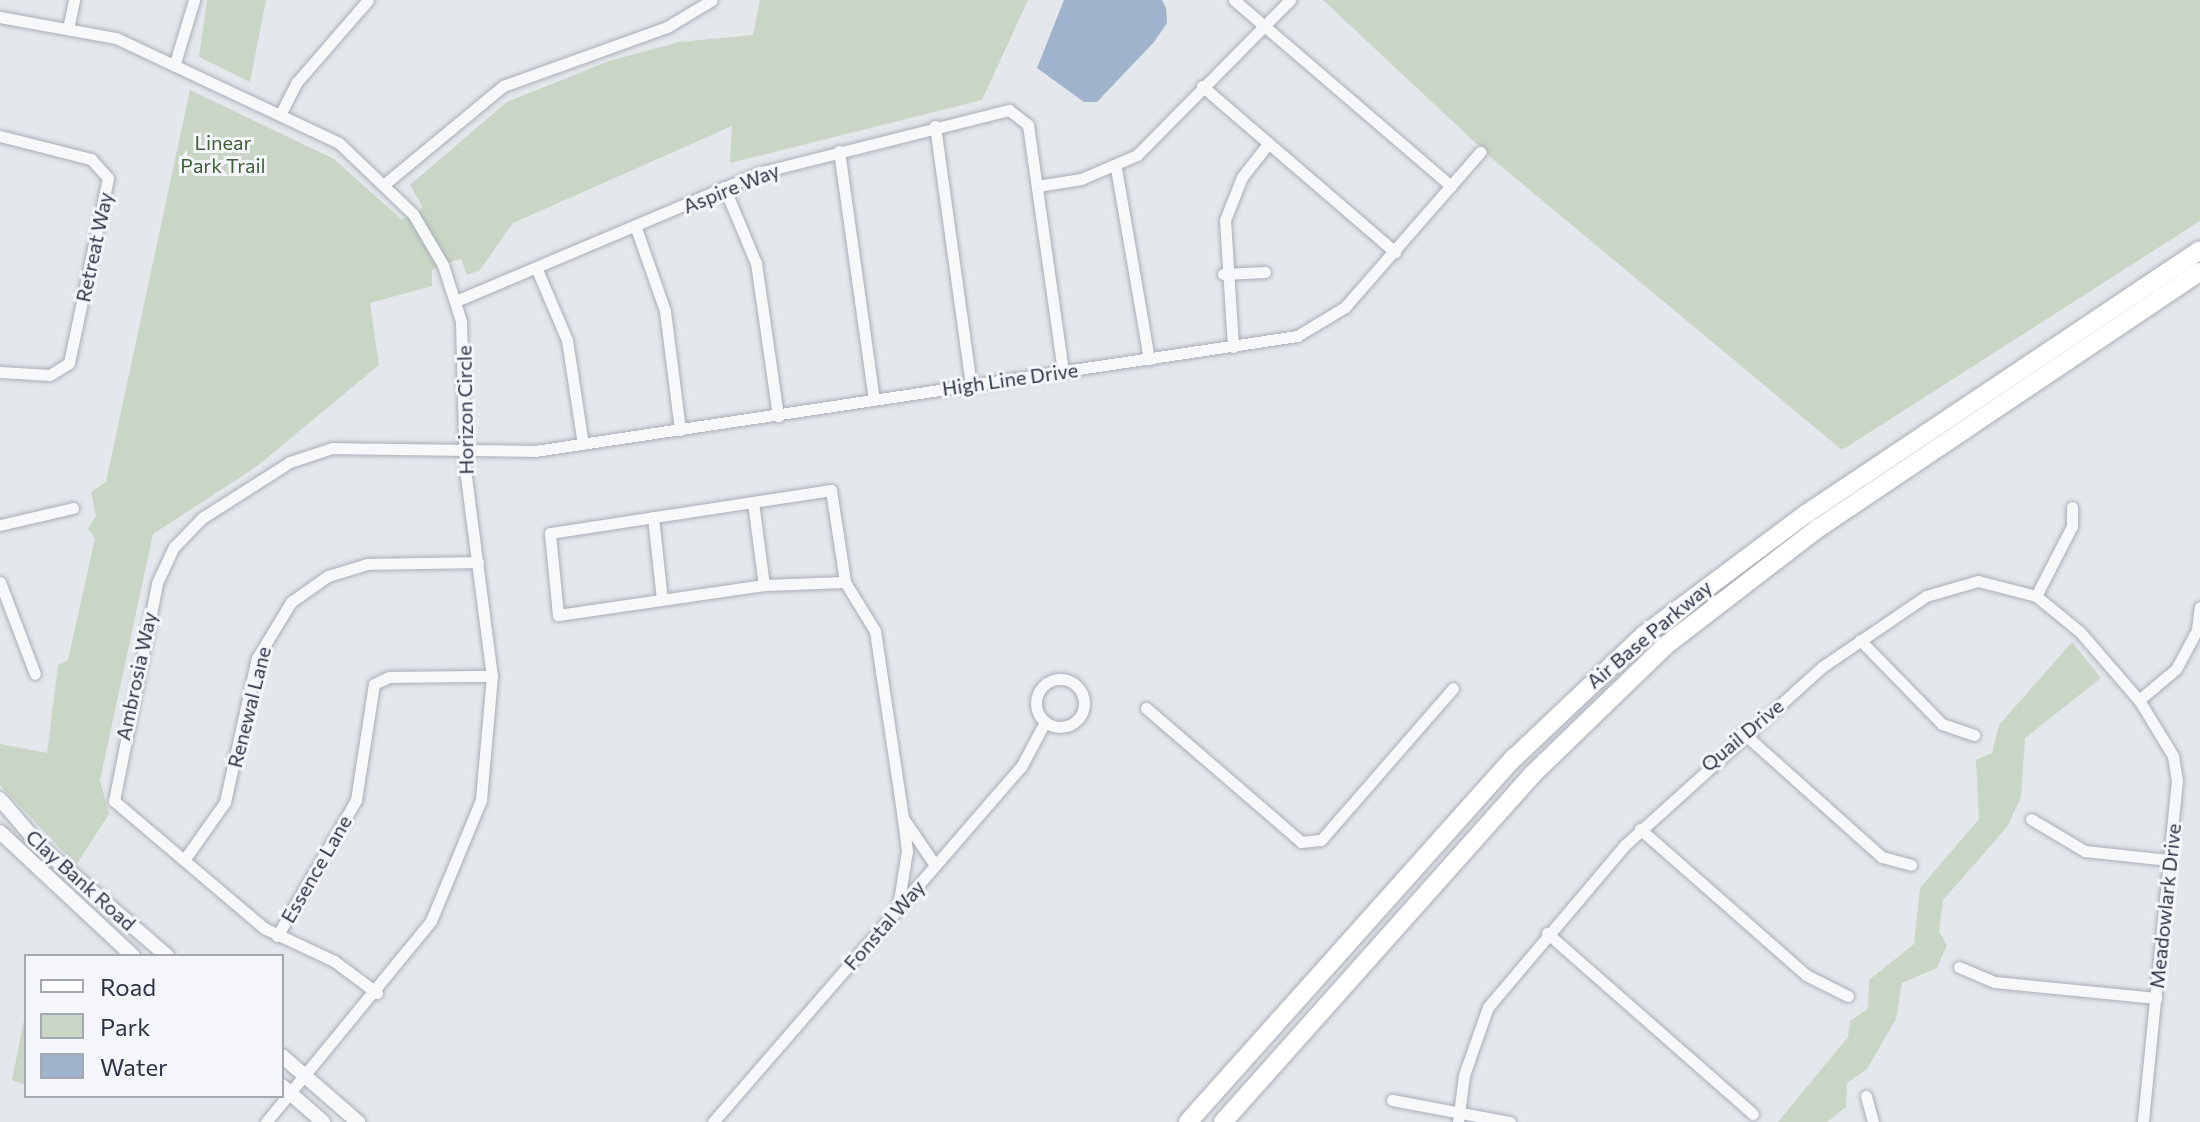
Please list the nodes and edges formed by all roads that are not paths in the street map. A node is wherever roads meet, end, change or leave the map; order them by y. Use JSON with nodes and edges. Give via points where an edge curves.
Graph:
{"nodes":[{"id":1,"x":74,"y":0,"type":"edge"},
{"id":2,"x":194,"y":0,"type":"edge"},
{"id":3,"x":368,"y":0,"type":"edge"},
{"id":4,"x":712,"y":0,"type":"edge"},
{"id":5,"x":1234,"y":0,"type":"edge"},
{"id":6,"x":1290,"y":0,"type":"edge"},
{"id":7,"x":0,"y":17,"type":"edge"},
{"id":8,"x":69,"y":24,"type":"junction"},
{"id":9,"x":1266,"y":28,"type":"junction"},
{"id":10,"x":175,"y":63,"type":"junction"},
{"id":11,"x":1202,"y":86,"type":"junction"},
{"id":12,"x":281,"y":113,"type":"junction"},
{"id":13,"x":935,"y":126,"type":"junction"},
{"id":14,"x":0,"y":136,"type":"edge"},
{"id":15,"x":1268,"y":144,"type":"junction"},
{"id":16,"x":839,"y":151,"type":"junction"},
{"id":17,"x":1480,"y":152,"type":"dead end"},
{"id":18,"x":1116,"y":168,"type":"junction"},
{"id":19,"x":387,"y":182,"type":"junction"},
{"id":20,"x":1037,"y":186,"type":"junction"},
{"id":21,"x":1451,"y":186,"type":"junction"},
{"id":22,"x":724,"y":187,"type":"junction"},
{"id":23,"x":636,"y":228,"type":"junction"},
{"id":24,"x":2200,"y":250,"type":"edge"},
{"id":25,"x":1395,"y":252,"type":"junction"},
{"id":26,"x":538,"y":272,"type":"junction"},
{"id":27,"x":1265,"y":272,"type":"dead end"},
{"id":28,"x":2200,"y":272,"type":"edge"},
{"id":29,"x":1223,"y":274,"type":"junction"},
{"id":30,"x":456,"y":301,"type":"junction"},
{"id":31,"x":1233,"y":347,"type":"junction"},
{"id":32,"x":1149,"y":359,"type":"junction"},
{"id":33,"x":1063,"y":371,"type":"junction"},
{"id":34,"x":0,"y":372,"type":"edge"},
{"id":35,"x":971,"y":384,"type":"junction"},
{"id":36,"x":874,"y":399,"type":"junction"},
{"id":37,"x":778,"y":416,"type":"junction"},
{"id":38,"x":680,"y":430,"type":"junction"},
{"id":39,"x":583,"y":444,"type":"junction"},
{"id":40,"x":464,"y":451,"type":"junction"},
{"id":41,"x":753,"y":502,"type":"junction"},
{"id":42,"x":2072,"y":507,"type":"dead end"},
{"id":43,"x":73,"y":508,"type":"dead end"},
{"id":44,"x":653,"y":517,"type":"junction"},
{"id":45,"x":0,"y":525,"type":"edge"},
{"id":46,"x":478,"y":562,"type":"junction"},
{"id":47,"x":0,"y":582,"type":"edge"},
{"id":48,"x":845,"y":582,"type":"junction"},
{"id":49,"x":764,"y":585,"type":"junction"},
{"id":50,"x":2036,"y":596,"type":"junction"},
{"id":51,"x":662,"y":600,"type":"junction"},
{"id":52,"x":2200,"y":607,"type":"edge"},
{"id":53,"x":1860,"y":640,"type":"junction"},
{"id":54,"x":35,"y":674,"type":"dead end"},
{"id":55,"x":492,"y":676,"type":"junction"},
{"id":56,"x":1453,"y":688,"type":"dead end"},
{"id":57,"x":2139,"y":700,"type":"junction"},
{"id":58,"x":1146,"y":708,"type":"dead end"},
{"id":59,"x":1045,"y":722,"type":"junction"},
{"id":60,"x":1742,"y":732,"type":"junction"},
{"id":61,"x":1974,"y":735,"type":"dead end"},
{"id":62,"x":0,"y":799,"type":"edge"},
{"id":63,"x":903,"y":818,"type":"junction"},
{"id":64,"x":2031,"y":819,"type":"dead end"},
{"id":65,"x":1640,"y":829,"type":"junction"},
{"id":66,"x":0,"y":832,"type":"edge"},
{"id":67,"x":184,"y":860,"type":"junction"},
{"id":68,"x":2169,"y":860,"type":"junction"},
{"id":69,"x":935,"y":865,"type":"junction"},
{"id":70,"x":1911,"y":865,"type":"dead end"},
{"id":71,"x":898,"y":908,"type":"junction"},
{"id":72,"x":1547,"y":933,"type":"junction"},
{"id":73,"x":277,"y":936,"type":"junction"},
{"id":74,"x":131,"y":954,"type":"edge"},
{"id":75,"x":165,"y":954,"type":"edge"},
{"id":76,"x":1959,"y":967,"type":"dead end"},
{"id":77,"x":377,"y":993,"type":"junction"},
{"id":78,"x":1848,"y":996,"type":"dead end"},
{"id":79,"x":2156,"y":998,"type":"junction"},
{"id":80,"x":284,"y":1058,"type":"edge"},
{"id":81,"x":305,"y":1076,"type":"junction"},
{"id":82,"x":286,"y":1089,"type":"edge"},
{"id":83,"x":1866,"y":1096,"type":"dead end"},
{"id":84,"x":281,"y":1098,"type":"edge"},
{"id":85,"x":1392,"y":1100,"type":"dead end"},
{"id":86,"x":1459,"y":1107,"type":"junction"},
{"id":87,"x":1753,"y":1114,"type":"dead end"},
{"id":88,"x":266,"y":1122,"type":"edge"},
{"id":89,"x":323,"y":1122,"type":"edge"},
{"id":90,"x":358,"y":1122,"type":"edge"},
{"id":91,"x":713,"y":1122,"type":"edge"},
{"id":92,"x":1188,"y":1122,"type":"edge"},
{"id":93,"x":1223,"y":1122,"type":"edge"},
{"id":94,"x":1458,"y":1122,"type":"edge"},
{"id":95,"x":1510,"y":1122,"type":"edge"},
{"id":96,"x":1873,"y":1122,"type":"edge"},
{"id":97,"x":2143,"y":1122,"type":"edge"}],
"edges":[{"from":1,"to":8,"type":"street"},
{"from":2,"to":10,"type":"street"},
{"from":3,"to":12,"type":"street","via":[[297,82]]},
{"from":4,"to":19,"type":"street","via":[[667,27],[503,86]]},
{"from":5,"to":9,"type":"street"},
{"from":6,"to":9,"type":"street"},
{"from":7,"to":8,"type":"street","name":"Horizon Circle"},
{"from":8,"to":10,"type":"street","name":"Horizon Circle"},
{"from":9,"to":11,"type":"street"},
{"from":9,"to":21,"type":"street"},
{"from":10,"to":12,"type":"street","name":"Horizon Circle"},
{"from":11,"to":15,"type":"street"},
{"from":11,"to":18,"type":"street","via":[[1149,145]]},
{"from":12,"to":19,"type":"street","name":"Horizon Circle","via":[[339,143]]},
{"from":13,"to":16,"type":"street","name":"Aspire Way"},
{"from":13,"to":20,"type":"street","name":"Aspire Way","via":[[1018,112],[1028,125]]},
{"from":13,"to":35,"type":"street"},
{"from":14,"to":34,"type":"street","name":"Retreat Way","via":[[91,159],[108,178],[69,363],[50,375]]},
{"from":15,"to":25,"type":"street"},
{"from":15,"to":29,"type":"street","via":[[1230,199]]},
{"from":16,"to":22,"type":"street","name":"Aspire Way"},
{"from":16,"to":36,"type":"street"},
{"from":17,"to":21,"type":"street","name":"High Line Drive"},
{"from":18,"to":20,"type":"street"},
{"from":18,"to":32,"type":"street"},
{"from":19,"to":30,"type":"street","name":"Horizon Circle","via":[[443,265]]},
{"from":20,"to":33,"type":"street"},
{"from":21,"to":25,"type":"street","name":"High Line Drive"},
{"from":22,"to":23,"type":"street","name":"Aspire Way"},
{"from":22,"to":37,"type":"street","via":[[756,263]]},
{"from":23,"to":26,"type":"street","name":"Aspire Way"},
{"from":23,"to":38,"type":"street","via":[[665,311]]},
{"from":24,"to":92,"type":"main road","name":"Air Base Parkway","via":[[1782,531],[1644,635],[1514,758]]},
{"from":25,"to":31,"type":"street","name":"High Line Drive","via":[[1331,319],[1297,336]]},
{"from":26,"to":30,"type":"street","name":"Aspire Way"},
{"from":26,"to":39,"type":"street","via":[[569,348]]},
{"from":27,"to":29,"type":"street"},
{"from":28,"to":93,"type":"main road","name":"Air Base Parkway","via":[[1817,529],[1665,646],[1533,774]]},
{"from":29,"to":31,"type":"street"},
{"from":30,"to":40,"type":"street","name":"Horizon Circle","via":[[466,363]]},
{"from":31,"to":32,"type":"street","name":"High Line Drive"},
{"from":32,"to":33,"type":"street","name":"High Line Drive"},
{"from":33,"to":35,"type":"street","name":"High Line Drive"},
{"from":35,"to":36,"type":"street","name":"High Line Drive"},
{"from":36,"to":37,"type":"street","name":"High Line Drive"},
{"from":37,"to":38,"type":"street","name":"High Line Drive"},
{"from":38,"to":39,"type":"street","name":"High Line Drive"},
{"from":39,"to":40,"type":"street","name":"High Line Drive"},
{"from":40,"to":46,"type":"street","name":"Horizon Circle"},
{"from":40,"to":67,"type":"street","name":"Ambrosia Way","via":[[311,453],[211,512],[169,555],[112,791],[116,805]]},
{"from":41,"to":44,"type":"street"},
{"from":41,"to":48,"type":"street","via":[[831,490]]},
{"from":41,"to":49,"type":"street"},
{"from":42,"to":50,"type":"street","via":[[2072,526]]},
{"from":43,"to":45,"type":"street"},
{"from":44,"to":51,"type":"street"},
{"from":44,"to":51,"type":"street","via":[[550,533],[558,615]]},
{"from":46,"to":55,"type":"street","name":"Horizon Circle"},
{"from":46,"to":67,"type":"street","name":"Renewal Lane","via":[[367,564],[328,576],[291,602],[257,658],[225,802]]},
{"from":47,"to":54,"type":"street"},
{"from":48,"to":49,"type":"street"},
{"from":48,"to":63,"type":"street","via":[[875,631]]},
{"from":49,"to":51,"type":"street"},
{"from":50,"to":53,"type":"street","name":"Quail Drive","via":[[2002,583],[1954,584]]},
{"from":50,"to":57,"type":"street","name":"Quail Drive"},
{"from":52,"to":57,"type":"street","via":[[2197,630],[2176,669]]},
{"from":53,"to":60,"type":"street","name":"Quail Drive"},
{"from":53,"to":61,"type":"street","via":[[1942,724]]},
{"from":55,"to":73,"type":"street","name":"Essence Lane","via":[[389,677],[374,684],[356,800]]},
{"from":55,"to":77,"type":"street","name":"Horizon Circle","via":[[486,778],[466,849],[431,921]]},
{"from":56,"to":58,"type":"street","via":[[1321,840],[1301,842]]},
{"from":57,"to":68,"type":"street","name":"Meadowlark Drive","via":[[2173,756]]},
{"from":59,"to":59,"type":"street","via":[[1064,726],[1080,715],[1084,702],[1074,684],[1062,679],[1043,686],[1036,704]]},
{"from":59,"to":69,"type":"street","name":"Fonstal Way","via":[[1021,767]]},
{"from":60,"to":65,"type":"street","name":"Quail Drive"},
{"from":60,"to":70,"type":"street","via":[[1882,857]]},
{"from":62,"to":75,"type":"street","name":"Clay Bank Road","via":[[42,848]]},
{"from":63,"to":69,"type":"street"},
{"from":63,"to":71,"type":"street","via":[[907,851]]},
{"from":64,"to":68,"type":"street","via":[[2085,851]]},
{"from":65,"to":72,"type":"street","name":"Quail Drive"},
{"from":65,"to":78,"type":"street","via":[[1806,975]]},
{"from":66,"to":74,"type":"street","name":"Clay Bank Road"},
{"from":67,"to":73,"type":"street","name":"Ambrosia Way"},
{"from":68,"to":79,"type":"street","name":"Meadowlark Drive"},
{"from":69,"to":71,"type":"street","name":"Fonstal Way"},
{"from":71,"to":91,"type":"street","name":"Fonstal Way"},
{"from":72,"to":86,"type":"street","name":"Quail Drive","via":[[1488,1007]]},
{"from":72,"to":87,"type":"street"},
{"from":73,"to":77,"type":"street","name":"Ambrosia Way","via":[[334,961]]},
{"from":76,"to":79,"type":"street","via":[[1994,982]]},
{"from":77,"to":81,"type":"street","name":"Horizon Circle"},
{"from":79,"to":97,"type":"street","name":"Meadowlark Drive"},
{"from":80,"to":81,"type":"street"},
{"from":81,"to":82,"type":"street","name":"Horizon Circle"},
{"from":81,"to":90,"type":"street"},
{"from":82,"to":89,"type":"street"},
{"from":83,"to":96,"type":"street"},
{"from":84,"to":88,"type":"street","name":"Horizon Circle"},
{"from":85,"to":86,"type":"street"},
{"from":86,"to":94,"type":"street","name":"Quail Drive"},
{"from":86,"to":95,"type":"street"}]}
